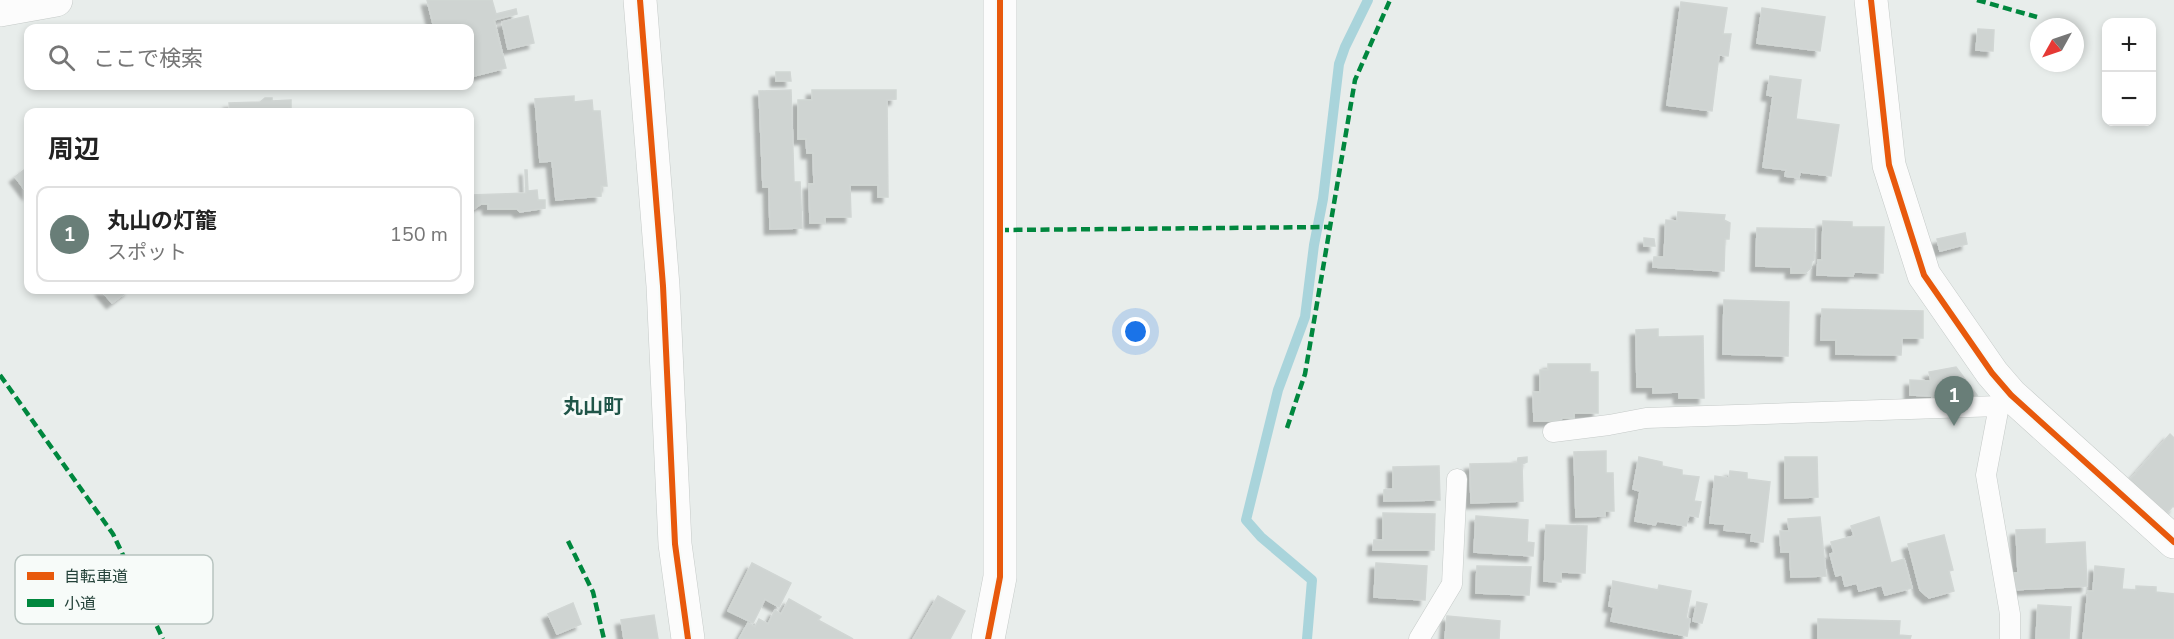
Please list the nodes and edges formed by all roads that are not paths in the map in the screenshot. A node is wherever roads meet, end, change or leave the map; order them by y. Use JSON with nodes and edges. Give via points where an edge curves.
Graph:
{"nodes":[{"id":1,"x":56,"y":0,"type":"edge"},
{"id":2,"x":640,"y":0,"type":"edge"},
{"id":3,"x":1000,"y":0,"type":"edge"},
{"id":4,"x":1870,"y":0,"type":"edge"},
{"id":5,"x":0,"y":10,"type":"edge"},
{"id":6,"x":2005,"y":400,"type":"junction"},
{"id":7,"x":1553,"y":432,"type":"dead end"},
{"id":8,"x":1457,"y":479,"type":"dead end"},
{"id":9,"x":2174,"y":542,"type":"edge"},
{"id":10,"x":688,"y":639,"type":"edge"},
{"id":11,"x":988,"y":639,"type":"edge"},
{"id":12,"x":1419,"y":639,"type":"edge"},
{"id":13,"x":2010,"y":639,"type":"edge"}],
"edges":[{"from":1,"to":5,"type":"street"},
{"from":2,"to":10,"type":"street","via":[[663,286],[675,544]]},
{"from":3,"to":11,"type":"street","via":[[1000,578]]},
{"from":4,"to":6,"type":"street","via":[[1889,165],[1924,275],[1992,373]]},
{"from":6,"to":7,"type":"lane","via":[[1646,418]]},
{"from":6,"to":9,"type":"street"},
{"from":6,"to":13,"type":"lane","via":[[1986,475],[2010,614]]},
{"from":8,"to":12,"type":"lane","via":[[1452,584]]}]}
